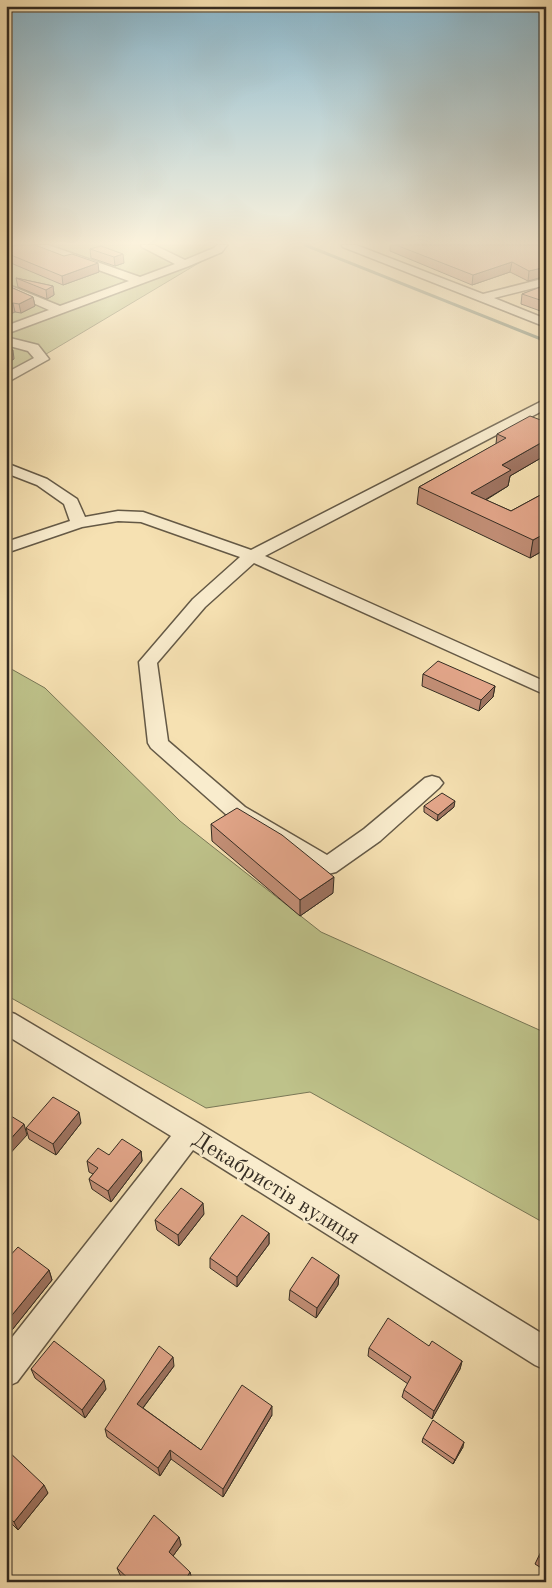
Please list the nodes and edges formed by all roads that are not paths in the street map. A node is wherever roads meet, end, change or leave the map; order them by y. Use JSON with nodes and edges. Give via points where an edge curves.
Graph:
{"nodes":[{"id":1,"x":35,"y":319,"type":"edge"},
{"id":2,"x":6,"y":330,"type":"edge"},
{"id":3,"x":6,"y":341,"type":"edge"},
{"id":4,"x":6,"y":379,"type":"edge"},
{"id":5,"x":546,"y":403,"type":"edge"},
{"id":6,"x":6,"y":467,"type":"edge"},
{"id":7,"x":78,"y":523,"type":"junction"},
{"id":8,"x":6,"y":548,"type":"edge"},
{"id":9,"x":252,"y":556,"type":"junction"},
{"id":10,"x":546,"y":689,"type":"edge"},
{"id":11,"x":432,"y":783,"type":"dead end"},
{"id":12,"x":6,"y":1022,"type":"edge"},
{"id":13,"x":190,"y":1133,"type":"junction"},
{"id":14,"x":546,"y":1354,"type":"edge"},
{"id":15,"x":6,"y":1371,"type":"edge"}],
"edges":[{"from":1,"to":2,"type":"street"},
{"from":3,"to":4,"type":"street","via":[[33,348],[42,359]]},
{"from":5,"to":9,"type":"street"},
{"from":6,"to":7,"type":"street","via":[[42,482],[71,502]]},
{"from":7,"to":8,"type":"street"},
{"from":7,"to":9,"type":"street","via":[[118,516],[143,518]]},
{"from":9,"to":10,"type":"street"},
{"from":9,"to":11,"type":"street","via":[[199,602],[148,662],[158,743],[237,812],[328,866],[372,835]]},
{"from":12,"to":13,"type":"street","name":"Декабристів вулиця"},
{"from":13,"to":14,"type":"street","name":"Декабристів вулиця"},
{"from":13,"to":15,"type":"street"}]}
